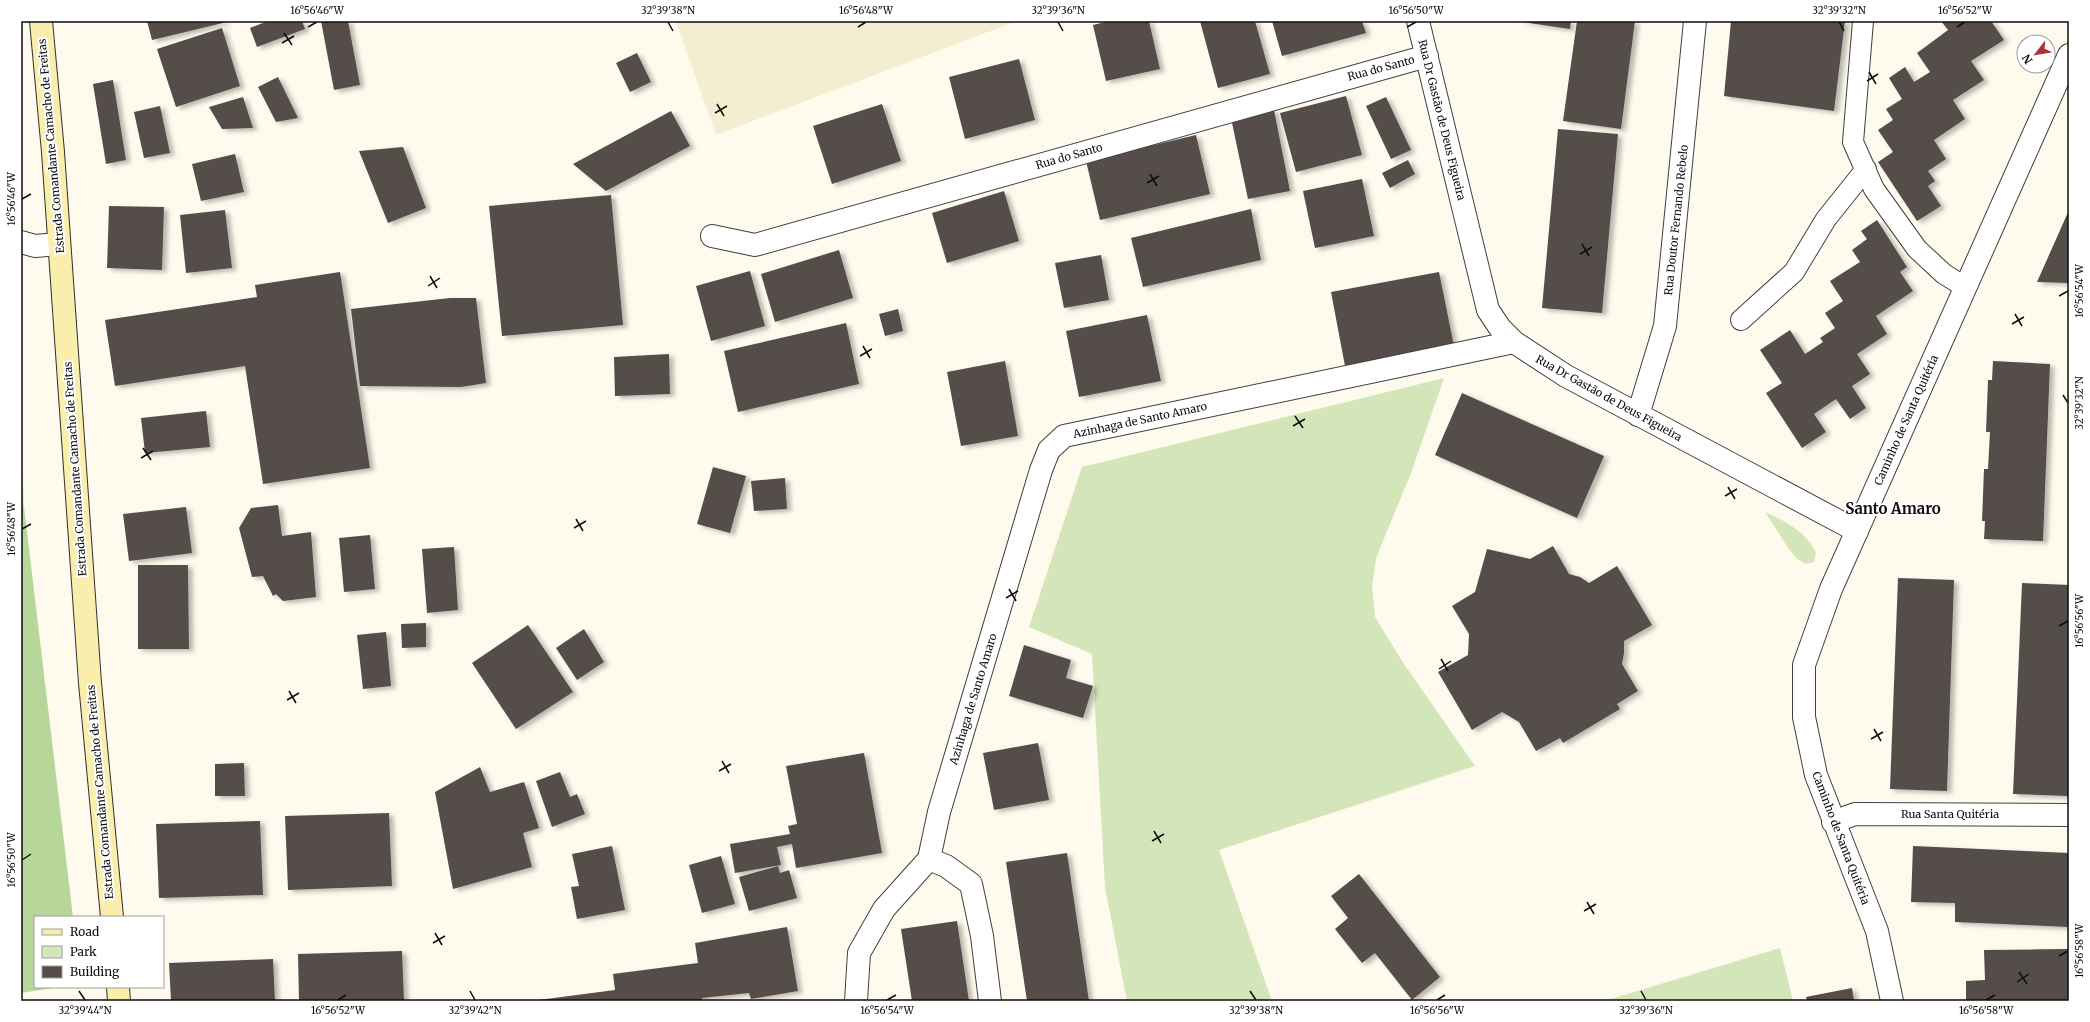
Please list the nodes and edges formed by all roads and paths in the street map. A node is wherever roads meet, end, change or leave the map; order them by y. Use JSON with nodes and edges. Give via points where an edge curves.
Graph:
{"nodes":[{"id":1,"x":40,"y":21,"type":"edge"},
{"id":2,"x":1418,"y":21,"type":"edge"},
{"id":3,"x":1695,"y":21,"type":"edge"},
{"id":4,"x":1863,"y":21,"type":"edge"},
{"id":5,"x":2069,"y":55,"type":"edge"},
{"id":6,"x":1427,"y":56,"type":"junction"},
{"id":7,"x":1866,"y":170,"type":"junction"},
{"id":8,"x":712,"y":236,"type":"dead end"},
{"id":9,"x":21,"y":242,"type":"edge"},
{"id":10,"x":59,"y":244,"type":"junction"},
{"id":11,"x":1965,"y":287,"type":"junction"},
{"id":12,"x":1741,"y":320,"type":"dead end"},
{"id":13,"x":1514,"y":342,"type":"junction"},
{"id":14,"x":1638,"y":415,"type":"junction"},
{"id":15,"x":1857,"y":531,"type":"junction"},
{"id":16,"x":2069,"y":815,"type":"edge"},
{"id":17,"x":1833,"y":822,"type":"junction"},
{"id":18,"x":929,"y":859,"type":"junction"},
{"id":19,"x":112,"y":916,"type":"edge"},
{"id":20,"x":118,"y":988,"type":"edge"},
{"id":21,"x":119,"y":1001,"type":"edge"},
{"id":22,"x":856,"y":1001,"type":"edge"},
{"id":23,"x":990,"y":1001,"type":"edge"},
{"id":24,"x":1892,"y":1001,"type":"edge"}],
"edges":[{"from":1,"to":10,"type":"main road","name":"Estrada Comandante Camacho de Freitas"},
{"from":2,"to":6,"type":"street","name":"Rua Dr Gastão de Deus Figueira"},
{"from":3,"to":14,"type":"street","name":"Rua Doutor Fernando Rebelo","via":[[1665,326]]},
{"from":4,"to":7,"type":"lane","via":[[1853,142]]},
{"from":5,"to":11,"type":"street","name":"Caminho de Santa Quitéria"},
{"from":6,"to":8,"type":"street","name":"Rua do Santo","via":[[755,245]]},
{"from":6,"to":13,"type":"street","name":"Rua Dr Gastão de Deus Figueira","via":[[1488,310],[1500,328]]},
{"from":7,"to":11,"type":"lane","via":[[1874,189],[1916,249],[1944,274]]},
{"from":7,"to":12,"type":"lane","via":[[1826,219],[1794,272]]},
{"from":9,"to":10,"type":"street","via":[[35,246]]},
{"from":10,"to":19,"type":"main road","name":"Estrada Comandante Camacho de Freitas","via":[[90,683]]},
{"from":11,"to":15,"type":"street","name":"Caminho de Santa Quitéria"},
{"from":13,"to":14,"type":"street","name":"Rua Dr Gastão de Deus Figueira","via":[[1566,376]]},
{"from":13,"to":18,"type":"street","name":"Azinhaga de Santo Amaro","via":[[1064,436],[1049,450],[1041,470],[939,812]]},
{"from":14,"to":15,"type":"street","name":"Rua Dr Gastão de Deus Figueira"},
{"from":15,"to":17,"type":"street","name":"Caminho de Santa Quitéria","via":[[1831,589],[1804,665],[1804,717],[1816,775]]},
{"from":16,"to":17,"type":"street","name":"Rua Santa Quitéria","via":[[1855,814]]},
{"from":17,"to":24,"type":"street","name":"Caminho de Santa Quitéria","via":[[1877,931]]},
{"from":18,"to":22,"type":"street","name":"Azinhaga de Santo Amaro","via":[[884,909],[859,953]]},
{"from":18,"to":23,"type":"street","via":[[946,866],[971,884],[982,936]]},
{"from":20,"to":21,"type":"main road"}]}
